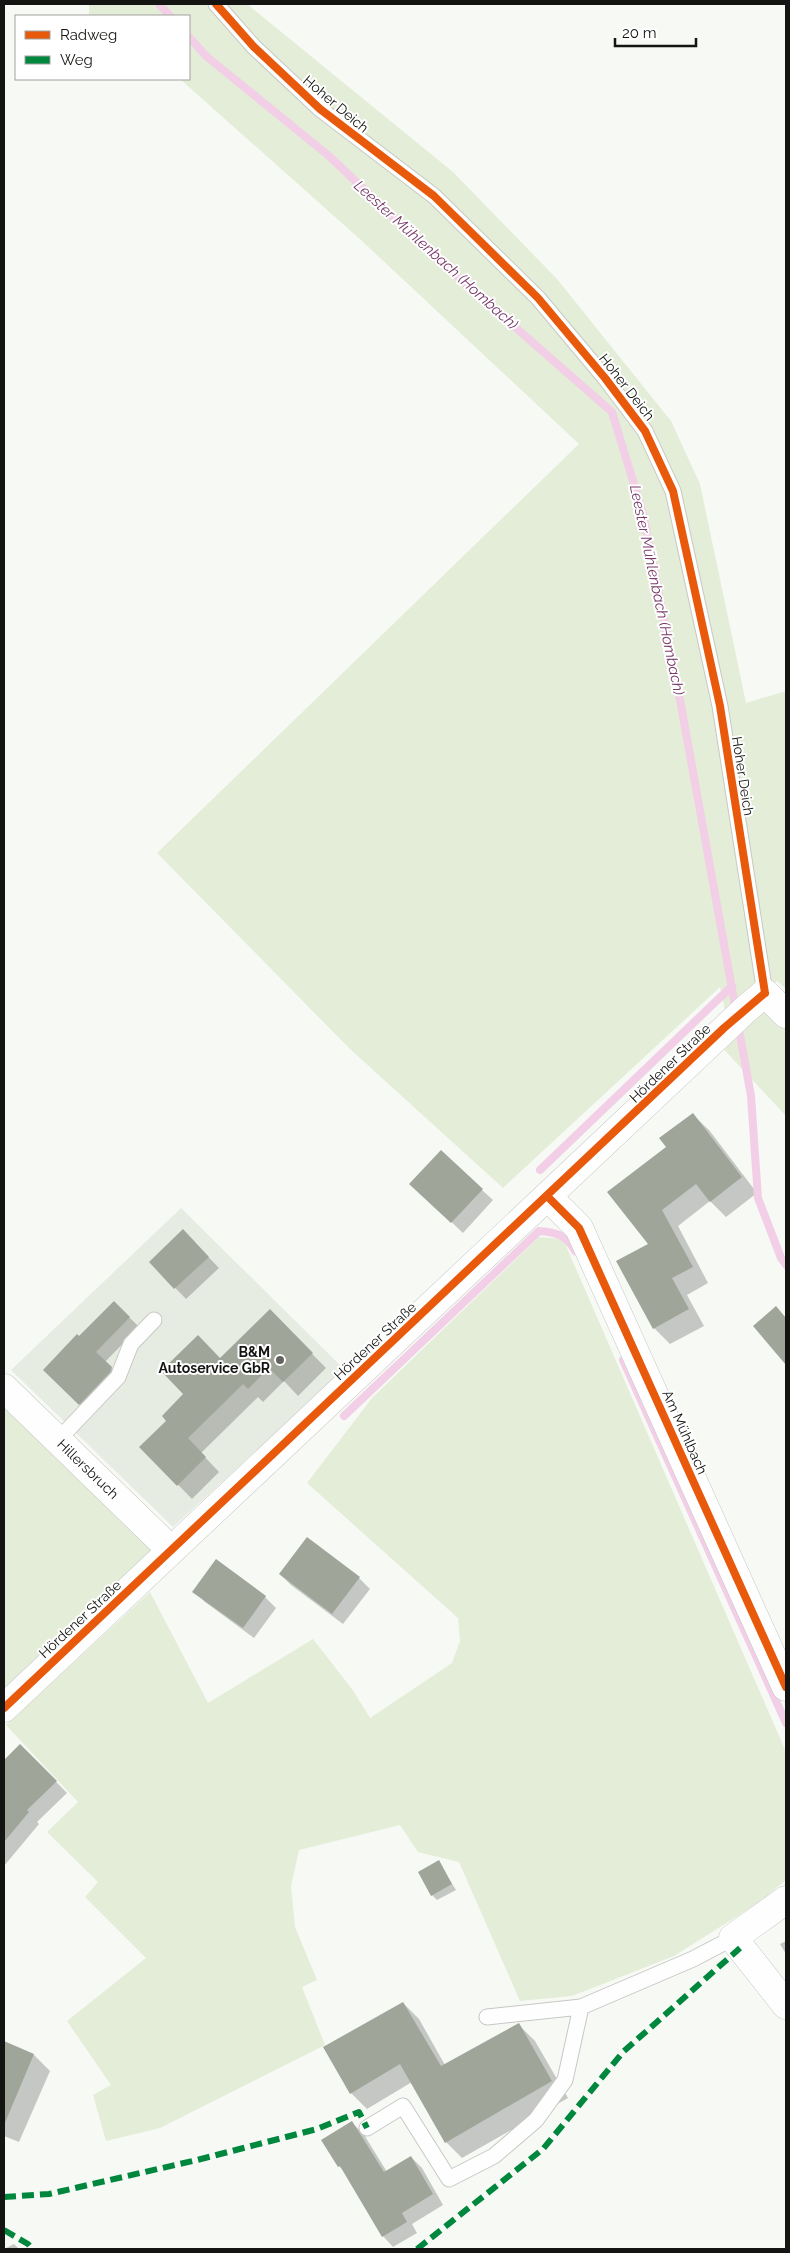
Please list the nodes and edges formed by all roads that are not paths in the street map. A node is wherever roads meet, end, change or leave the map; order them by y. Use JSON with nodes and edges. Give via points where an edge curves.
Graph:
{"nodes":[{"id":1,"x":216,"y":4,"type":"edge"},
{"id":2,"x":755,"y":1001,"type":"junction"},
{"id":3,"x":786,"y":1014,"type":"edge"},
{"id":4,"x":548,"y":1197,"type":"junction"},
{"id":5,"x":154,"y":1320,"type":"dead end"},
{"id":6,"x":4,"y":1388,"type":"edge"},
{"id":7,"x":58,"y":1440,"type":"junction"},
{"id":8,"x":172,"y":1550,"type":"junction"},
{"id":9,"x":786,"y":1687,"type":"edge"},
{"id":10,"x":4,"y":1708,"type":"edge"},
{"id":11,"x":786,"y":1900,"type":"edge"},
{"id":12,"x":733,"y":1938,"type":"junction"},
{"id":13,"x":786,"y":2005,"type":"edge"},
{"id":14,"x":581,"y":2007,"type":"junction"},
{"id":15,"x":487,"y":2017,"type":"dead end"},
{"id":16,"x":367,"y":2128,"type":"dead end"}],
"edges":[{"from":1,"to":2,"type":"lane","name":"Hoher Deich","via":[[254,48],[320,109],[434,196],[538,298],[645,431],[673,491],[720,706]]},
{"from":2,"to":3,"type":"street"},
{"from":2,"to":4,"type":"street","name":"Hördener Straße"},
{"from":4,"to":8,"type":"street","name":"Hördener Straße"},
{"from":4,"to":9,"type":"street","name":"Am Mühlbach","via":[[579,1228]]},
{"from":5,"to":7,"type":"lane","via":[[131,1344],[118,1377]]},
{"from":6,"to":7,"type":"street","name":"Hillersbruch"},
{"from":7,"to":8,"type":"street","name":"Hillersbruch"},
{"from":8,"to":10,"type":"street","name":"Hördener Straße"},
{"from":11,"to":12,"type":"street"},
{"from":12,"to":13,"type":"street"},
{"from":12,"to":14,"type":"lane","via":[[693,1959]]},
{"from":14,"to":15,"type":"lane"},
{"from":14,"to":16,"type":"lane","via":[[565,2080],[536,2120],[494,2156],[449,2179],[403,2106]]}]}
